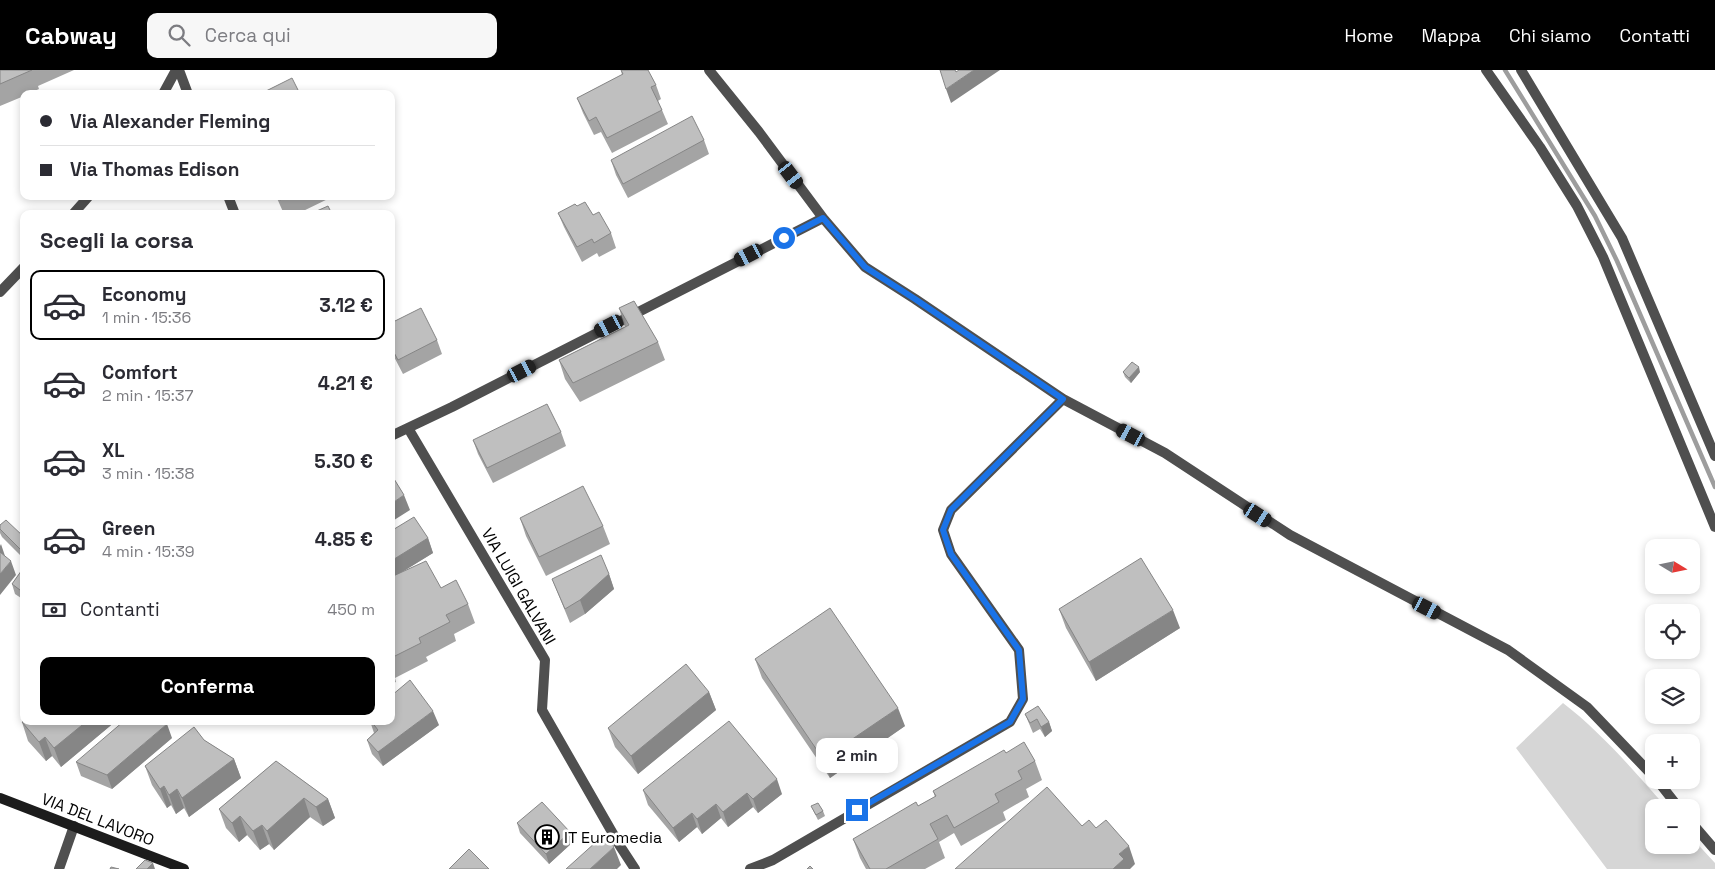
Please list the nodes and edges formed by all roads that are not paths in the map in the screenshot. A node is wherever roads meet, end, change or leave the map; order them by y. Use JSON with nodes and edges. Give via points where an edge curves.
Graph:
{"nodes":[{"id":1,"x":178,"y":70,"type":"edge"},
{"id":2,"x":709,"y":70,"type":"edge"},
{"id":3,"x":1486,"y":70,"type":"edge"},
{"id":4,"x":1521,"y":70,"type":"edge"},
{"id":5,"x":166,"y":90,"type":"edge"},
{"id":6,"x":186,"y":90,"type":"edge"},
{"id":7,"x":85,"y":200,"type":"edge"},
{"id":8,"x":77,"y":210,"type":"edge"},
{"id":9,"x":823,"y":218,"type":"junction"},
{"id":10,"x":20,"y":271,"type":"edge"},
{"id":11,"x":0,"y":292,"type":"edge"},
{"id":12,"x":1063,"y":399,"type":"junction"},
{"id":13,"x":408,"y":428,"type":"junction"},
{"id":14,"x":395,"y":434,"type":"edge"},
{"id":15,"x":1715,"y":456,"type":"edge"},
{"id":16,"x":1715,"y":527,"type":"edge"},
{"id":17,"x":1645,"y":768,"type":"edge"},
{"id":18,"x":1663,"y":789,"type":"edge"},
{"id":19,"x":0,"y":798,"type":"edge"},
{"id":20,"x":1672,"y":799,"type":"edge"},
{"id":21,"x":74,"y":826,"type":"junction"},
{"id":22,"x":1700,"y":832,"type":"edge"},
{"id":23,"x":1715,"y":850,"type":"edge"},
{"id":24,"x":179,"y":868,"type":"edge"},
{"id":25,"x":59,"y":869,"type":"edge"},
{"id":26,"x":635,"y":869,"type":"edge"},
{"id":27,"x":750,"y":869,"type":"edge"}],
"edges":[{"from":1,"to":5,"type":"street"},
{"from":1,"to":6,"type":"street"},
{"from":2,"to":9,"type":"street"},
{"from":3,"to":16,"type":"street","via":[[1577,206],[1603,257]]},
{"from":4,"to":15,"type":"street","via":[[1622,238]]},
{"from":7,"to":8,"type":"street"},
{"from":9,"to":12,"type":"street","via":[[865,267]]},
{"from":9,"to":13,"type":"street"},
{"from":10,"to":11,"type":"street"},
{"from":12,"to":17,"type":"street","via":[[1165,453],[1290,535],[1508,650],[1587,707]]},
{"from":12,"to":27,"type":"street","via":[[951,510],[943,530],[951,554],[1019,650],[1023,699],[1010,722],[772,860]]},
{"from":13,"to":14,"type":"street"},
{"from":13,"to":26,"type":"street","name":"VIA LUIGI GALVANI","via":[[545,660],[542,710]]},
{"from":18,"to":20,"type":"street"},
{"from":19,"to":21,"type":"main road","name":"VIA DEL LAVORO"},
{"from":21,"to":24,"type":"main road","name":"VIA DEL LAVORO"},
{"from":21,"to":25,"type":"street"},
{"from":22,"to":23,"type":"street"}]}
